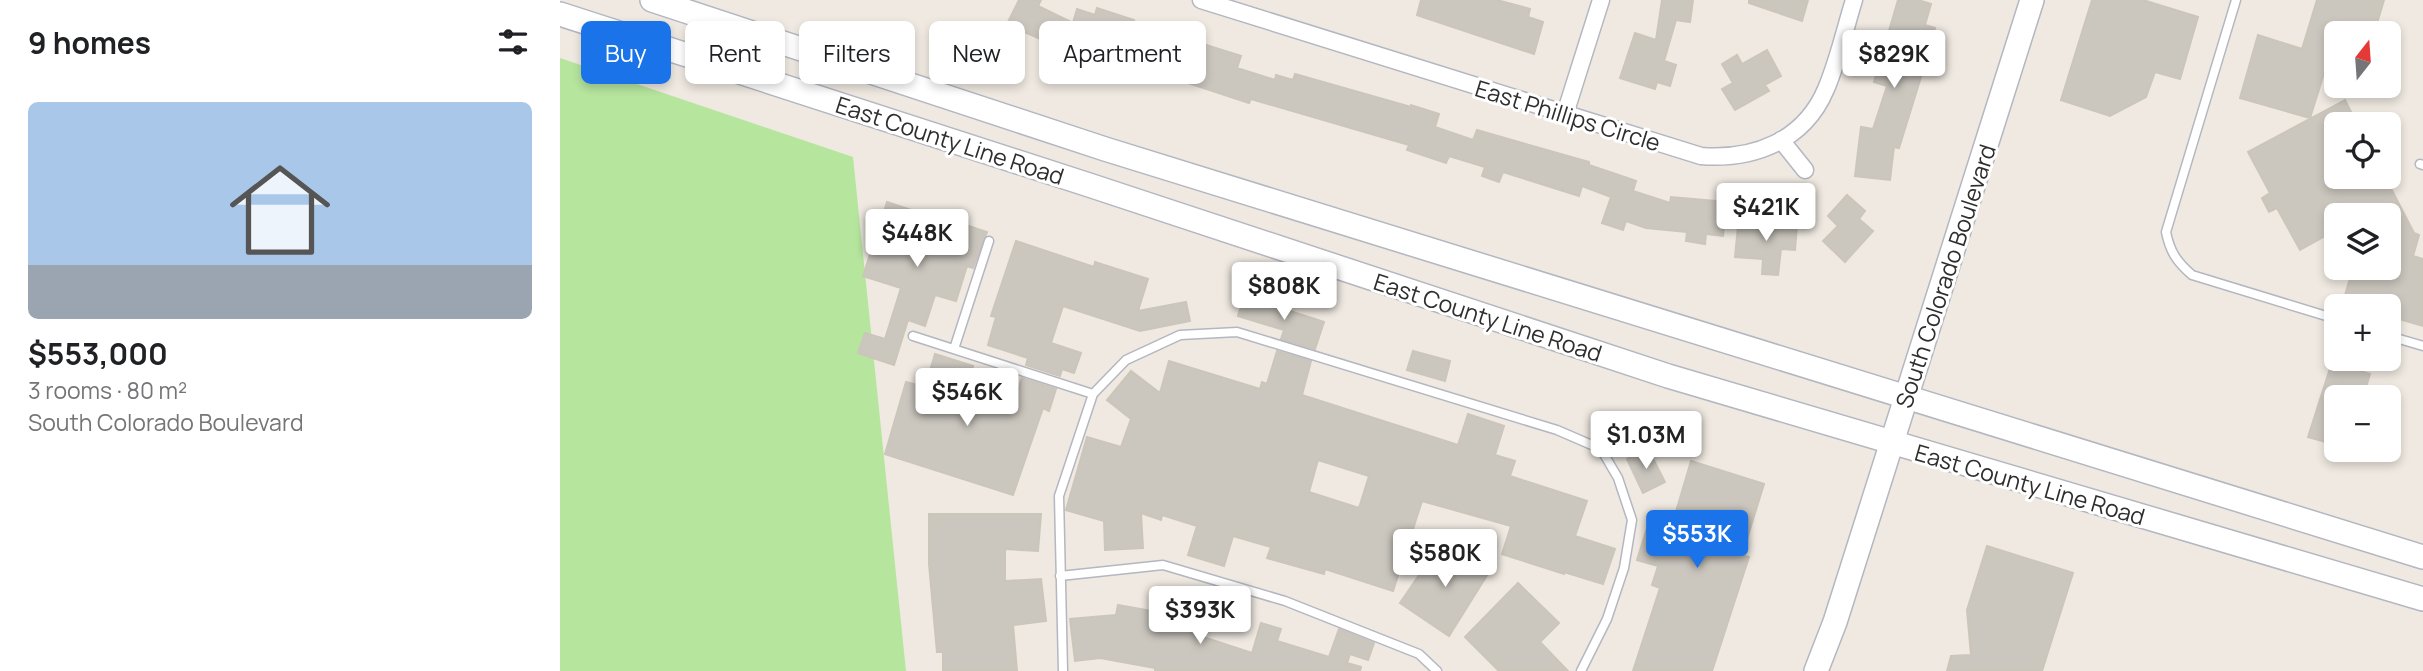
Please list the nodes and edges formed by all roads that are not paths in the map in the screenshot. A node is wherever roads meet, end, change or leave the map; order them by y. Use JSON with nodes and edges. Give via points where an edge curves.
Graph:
{"nodes":[{"id":1,"x":652,"y":0,"type":"edge"},
{"id":2,"x":1201,"y":0,"type":"edge"},
{"id":3,"x":1601,"y":0,"type":"edge"},
{"id":4,"x":1854,"y":0,"type":"edge"},
{"id":5,"x":2032,"y":0,"type":"edge"},
{"id":6,"x":2236,"y":0,"type":"edge"},
{"id":7,"x":560,"y":15,"type":"edge"},
{"id":8,"x":1565,"y":114,"type":"junction"},
{"id":9,"x":1781,"y":141,"type":"junction"},
{"id":10,"x":1805,"y":170,"type":"dead end"},
{"id":11,"x":989,"y":240,"type":"dead end"},
{"id":12,"x":2324,"y":316,"type":"edge"},
{"id":13,"x":913,"y":336,"type":"dead end"},
{"id":14,"x":2401,"y":340,"type":"edge"},
{"id":15,"x":2423,"y":346,"type":"edge"},
{"id":16,"x":954,"y":349,"type":"junction"},
{"id":17,"x":1093,"y":394,"type":"junction"},
{"id":18,"x":1906,"y":397,"type":"junction"},
{"id":19,"x":1891,"y":443,"type":"junction"},
{"id":20,"x":2423,"y":557,"type":"edge"},
{"id":21,"x":1060,"y":576,"type":"junction"},
{"id":22,"x":2423,"y":599,"type":"edge"},
{"id":23,"x":1063,"y":671,"type":"edge"},
{"id":24,"x":1437,"y":671,"type":"edge"},
{"id":25,"x":1581,"y":671,"type":"edge"},
{"id":26,"x":1816,"y":671,"type":"edge"}],
"edges":[{"from":1,"to":18,"type":"main road","name":"East County Line Road","via":[[1105,149]]},
{"from":2,"to":8,"type":"street","name":"East Phillips Circle"},
{"from":3,"to":8,"type":"street"},
{"from":4,"to":9,"type":"street","name":"East Phillips Circle","via":[[1826,89],[1798,128]]},
{"from":5,"to":18,"type":"main road","name":"South Colorado Boulevard"},
{"from":6,"to":12,"type":"lane","via":[[2166,232],[2169,247],[2192,275]]},
{"from":7,"to":19,"type":"main road","name":"East County Line Road","via":[[1668,376]]},
{"from":8,"to":9,"type":"street","name":"East Phillips Circle","via":[[1701,156],[1748,154]]},
{"from":9,"to":10,"type":"street"},
{"from":11,"to":16,"type":"lane"},
{"from":13,"to":16,"type":"lane"},
{"from":14,"to":15,"type":"lane"},
{"from":16,"to":17,"type":"lane"},
{"from":17,"to":21,"type":"lane","via":[[1059,496]]},
{"from":17,"to":25,"type":"lane","via":[[1126,360],[1180,335],[1237,332],[1556,430],[1601,449],[1618,478],[1632,520],[1624,568],[1607,619]]},
{"from":18,"to":19,"type":"main road","name":"South Colorado Boulevard"},
{"from":18,"to":20,"type":"main road","name":"East County Line Road"},
{"from":19,"to":22,"type":"main road","name":"East County Line Road"},
{"from":19,"to":26,"type":"main road","name":"South Colorado Boulevard"},
{"from":21,"to":23,"type":"lane"},
{"from":21,"to":24,"type":"lane","via":[[1163,565],[1285,601],[1419,654]]}]}
